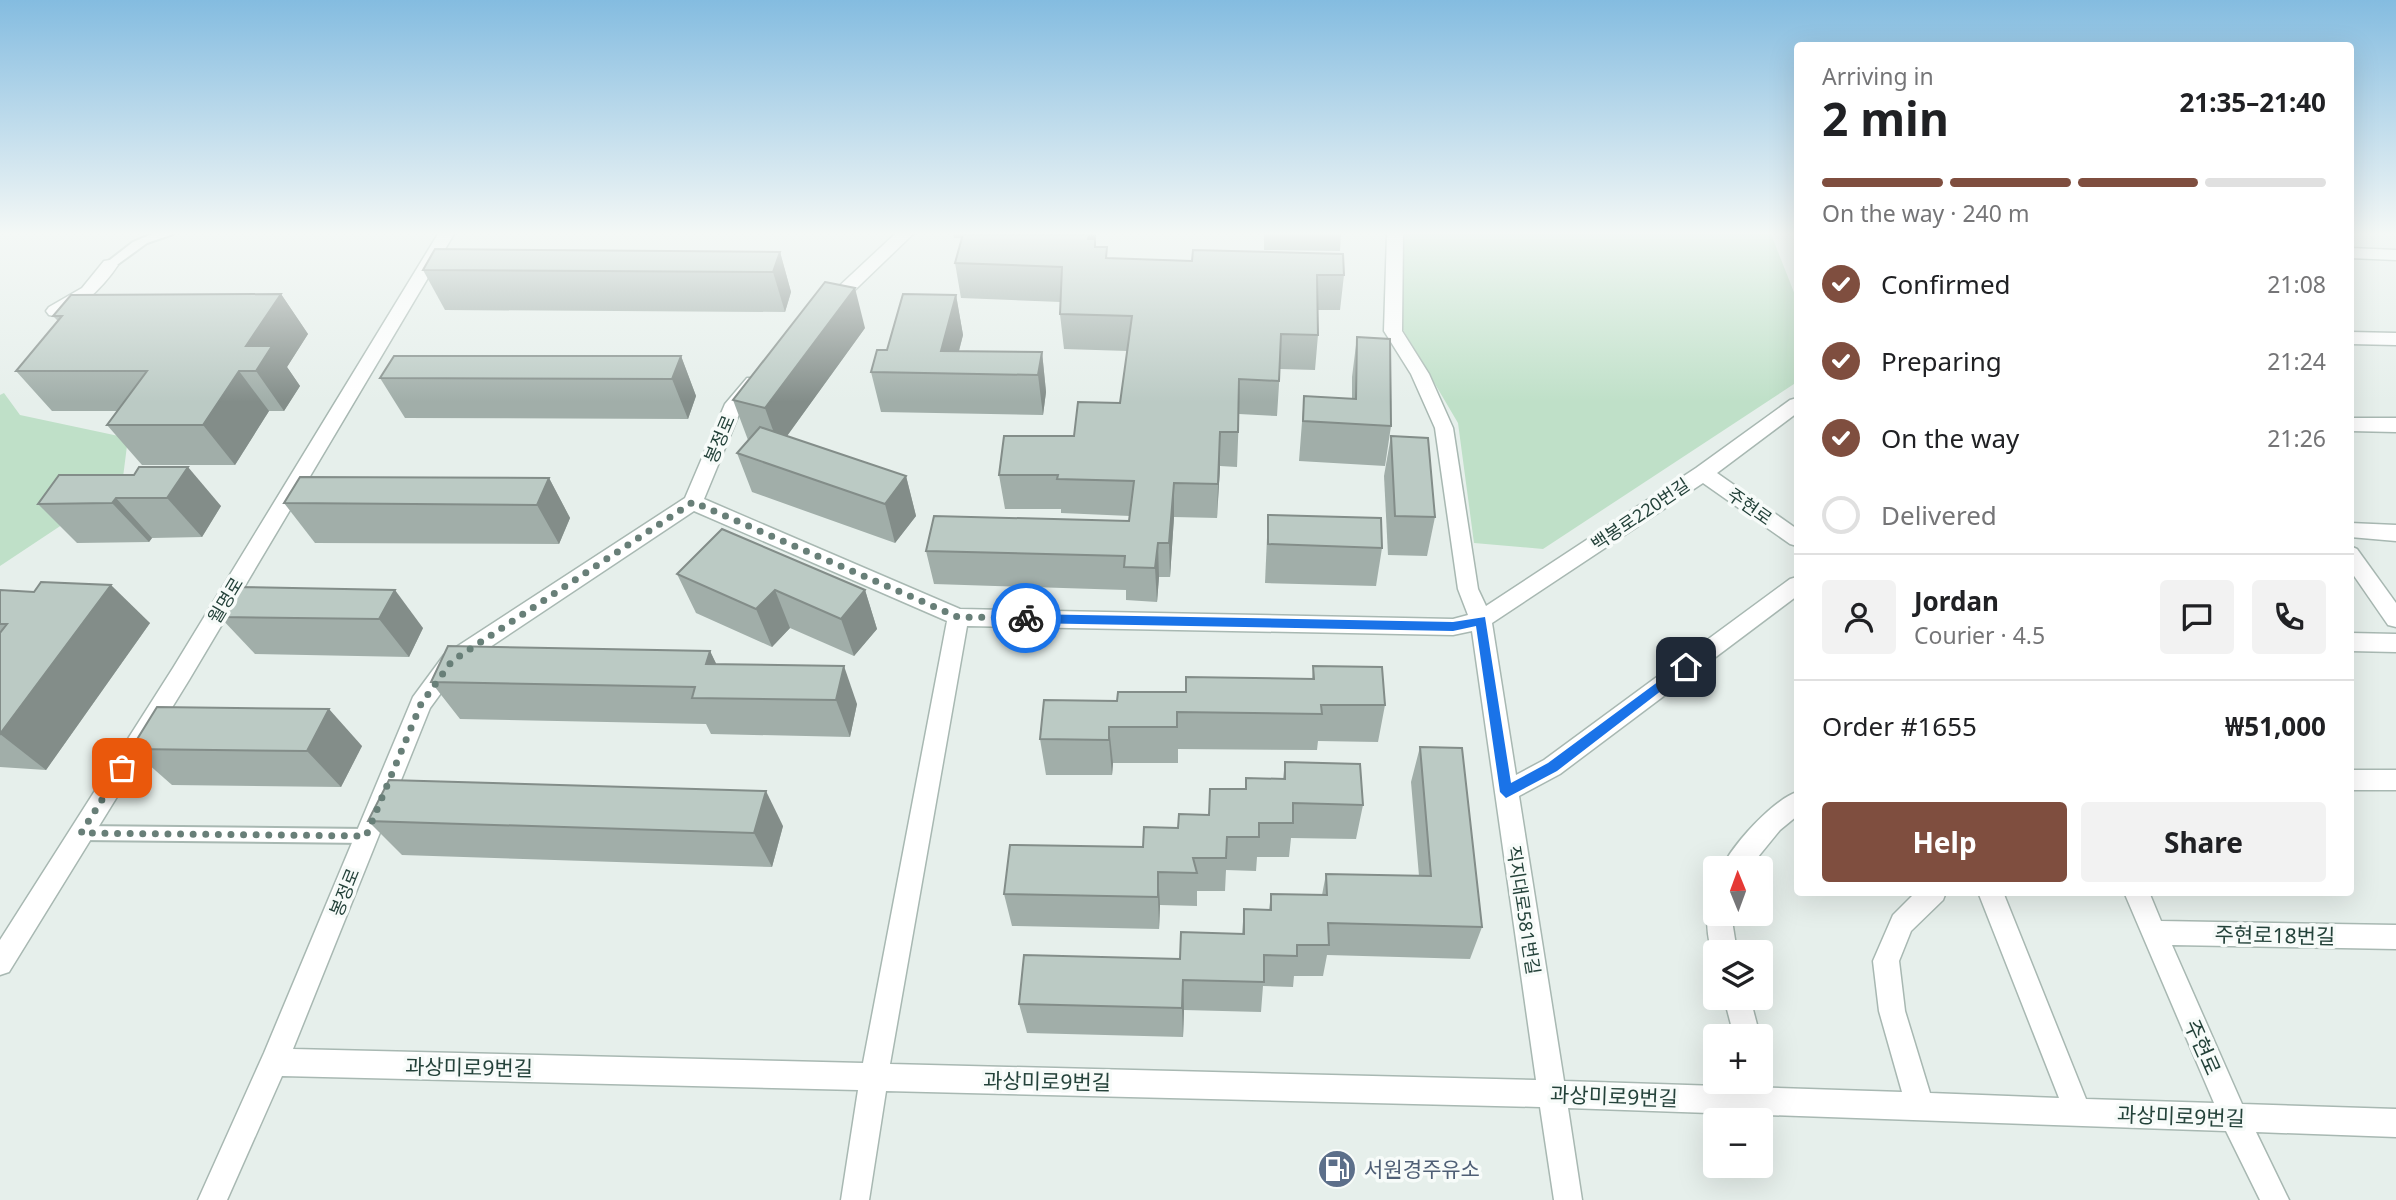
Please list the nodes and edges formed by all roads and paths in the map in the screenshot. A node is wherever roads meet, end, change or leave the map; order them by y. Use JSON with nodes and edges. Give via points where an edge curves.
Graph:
{"nodes":[{"id":1,"x":90,"y":290,"type":"edge"},
{"id":2,"x":412,"y":290,"type":"edge"},
{"id":3,"x":845,"y":290,"type":"edge"},
{"id":4,"x":1392,"y":290,"type":"edge"},
{"id":5,"x":54,"y":311,"type":"edge"},
{"id":6,"x":807,"y":326,"type":"edge"},
{"id":7,"x":2354,"y":338,"type":"edge"},
{"id":8,"x":2396,"y":339,"type":"edge"},
{"id":9,"x":764,"y":369,"type":"edge"},
{"id":10,"x":1794,"y":406,"type":"edge"},
{"id":11,"x":2354,"y":424,"type":"edge"},
{"id":12,"x":2396,"y":425,"type":"edge"},
{"id":13,"x":1703,"y":473,"type":"junction"},
{"id":14,"x":693,"y":502,"type":"junction"},
{"id":15,"x":2354,"y":530,"type":"edge"},
{"id":16,"x":2396,"y":533,"type":"edge"},
{"id":17,"x":1794,"y":536,"type":"edge"},
{"id":18,"x":2354,"y":560,"type":"edge"},
{"id":19,"x":1794,"y":586,"type":"edge"},
{"id":20,"x":958,"y":617,"type":"junction"},
{"id":21,"x":2396,"y":619,"type":"edge"},
{"id":22,"x":1481,"y":620,"type":"junction"},
{"id":23,"x":2354,"y":642,"type":"edge"},
{"id":24,"x":2396,"y":643,"type":"edge"},
{"id":25,"x":2354,"y":780,"type":"edge"},
{"id":26,"x":2396,"y":780,"type":"edge"},
{"id":27,"x":1506,"y":792,"type":"junction"},
{"id":28,"x":1794,"y":805,"type":"edge"},
{"id":29,"x":81,"y":833,"type":"junction"},
{"id":30,"x":366,"y":836,"type":"junction"},
{"id":31,"x":1744,"y":856,"type":"edge"},
{"id":32,"x":1930,"y":896,"type":"edge"},
{"id":33,"x":1992,"y":896,"type":"edge"},
{"id":34,"x":2138,"y":896,"type":"edge"},
{"id":35,"x":2154,"y":933,"type":"junction"},
{"id":36,"x":2396,"y":937,"type":"edge"},
{"id":37,"x":0,"y":963,"type":"edge"},
{"id":38,"x":274,"y":1062,"type":"junction"},
{"id":39,"x":874,"y":1077,"type":"junction"},
{"id":40,"x":1703,"y":1092,"type":"edge"},
{"id":41,"x":1773,"y":1092,"type":"edge"},
{"id":42,"x":1552,"y":1094,"type":"junction"},
{"id":43,"x":1920,"y":1107,"type":"junction"},
{"id":44,"x":2078,"y":1112,"type":"junction"},
{"id":45,"x":2234,"y":1118,"type":"junction"},
{"id":46,"x":2396,"y":1123,"type":"edge"},
{"id":47,"x":212,"y":1200,"type":"edge"},
{"id":48,"x":855,"y":1200,"type":"edge"},
{"id":49,"x":1568,"y":1200,"type":"edge"},
{"id":50,"x":2275,"y":1200,"type":"edge"}],
"edges":[{"from":1,"to":5,"type":"street"},
{"from":2,"to":29,"type":"street","name":"월명로"},
{"from":3,"to":6,"type":"street"},
{"from":4,"to":22,"type":"street","name":"직지대로581번길","via":[[1393,331],[1420,374],[1444,428],[1468,589]]},
{"from":7,"to":8,"type":"street"},
{"from":9,"to":14,"type":"street","name":"봉정로","via":[[734,404]]},
{"from":10,"to":13,"type":"street","name":"백봉로220번길"},
{"from":11,"to":12,"type":"street"},
{"from":13,"to":17,"type":"street","name":"주현로"},
{"from":13,"to":22,"type":"street","name":"백봉로220번길"},
{"from":14,"to":20,"type":"street"},
{"from":14,"to":30,"type":"street","name":"봉정로","via":[[452,661],[421,704]]},
{"from":15,"to":16,"type":"street"},
{"from":18,"to":21,"type":"street"},
{"from":19,"to":27,"type":"street","via":[[1552,767]]},
{"from":20,"to":22,"type":"street","via":[[1453,626]]},
{"from":20,"to":39,"type":"street"},
{"from":22,"to":27,"type":"street","name":"직지대로581번길"},
{"from":23,"to":24,"type":"street"},
{"from":25,"to":26,"type":"street"},
{"from":27,"to":42,"type":"street","name":"직지대로581번길"},
{"from":28,"to":31,"type":"street"},
{"from":29,"to":30,"type":"lane"},
{"from":29,"to":37,"type":"street","name":"월명로"},
{"from":30,"to":38,"type":"street","name":"봉정로"},
{"from":32,"to":43,"type":"street","via":[[1902,923],[1886,961],[1892,1011]]},
{"from":33,"to":44,"type":"street"},
{"from":34,"to":35,"type":"street","name":"주현로"},
{"from":35,"to":36,"type":"street","name":"주현로18번길"},
{"from":35,"to":45,"type":"street","name":"주현로"},
{"from":38,"to":39,"type":"street","name":"과상미로9번길"},
{"from":38,"to":47,"type":"street","name":"봉정로"},
{"from":39,"to":42,"type":"street","name":"과상미로9번길"},
{"from":39,"to":48,"type":"street"},
{"from":40,"to":42,"type":"street","name":"과상미로9번길"},
{"from":41,"to":43,"type":"street","name":"과상미로9번길"},
{"from":42,"to":49,"type":"street","name":"직지대로581번길"},
{"from":43,"to":44,"type":"street","name":"과상미로9번길"},
{"from":44,"to":45,"type":"street","name":"과상미로9번길"},
{"from":45,"to":46,"type":"street","name":"과상미로9번길"},
{"from":45,"to":50,"type":"street","name":"주현로"}]}
